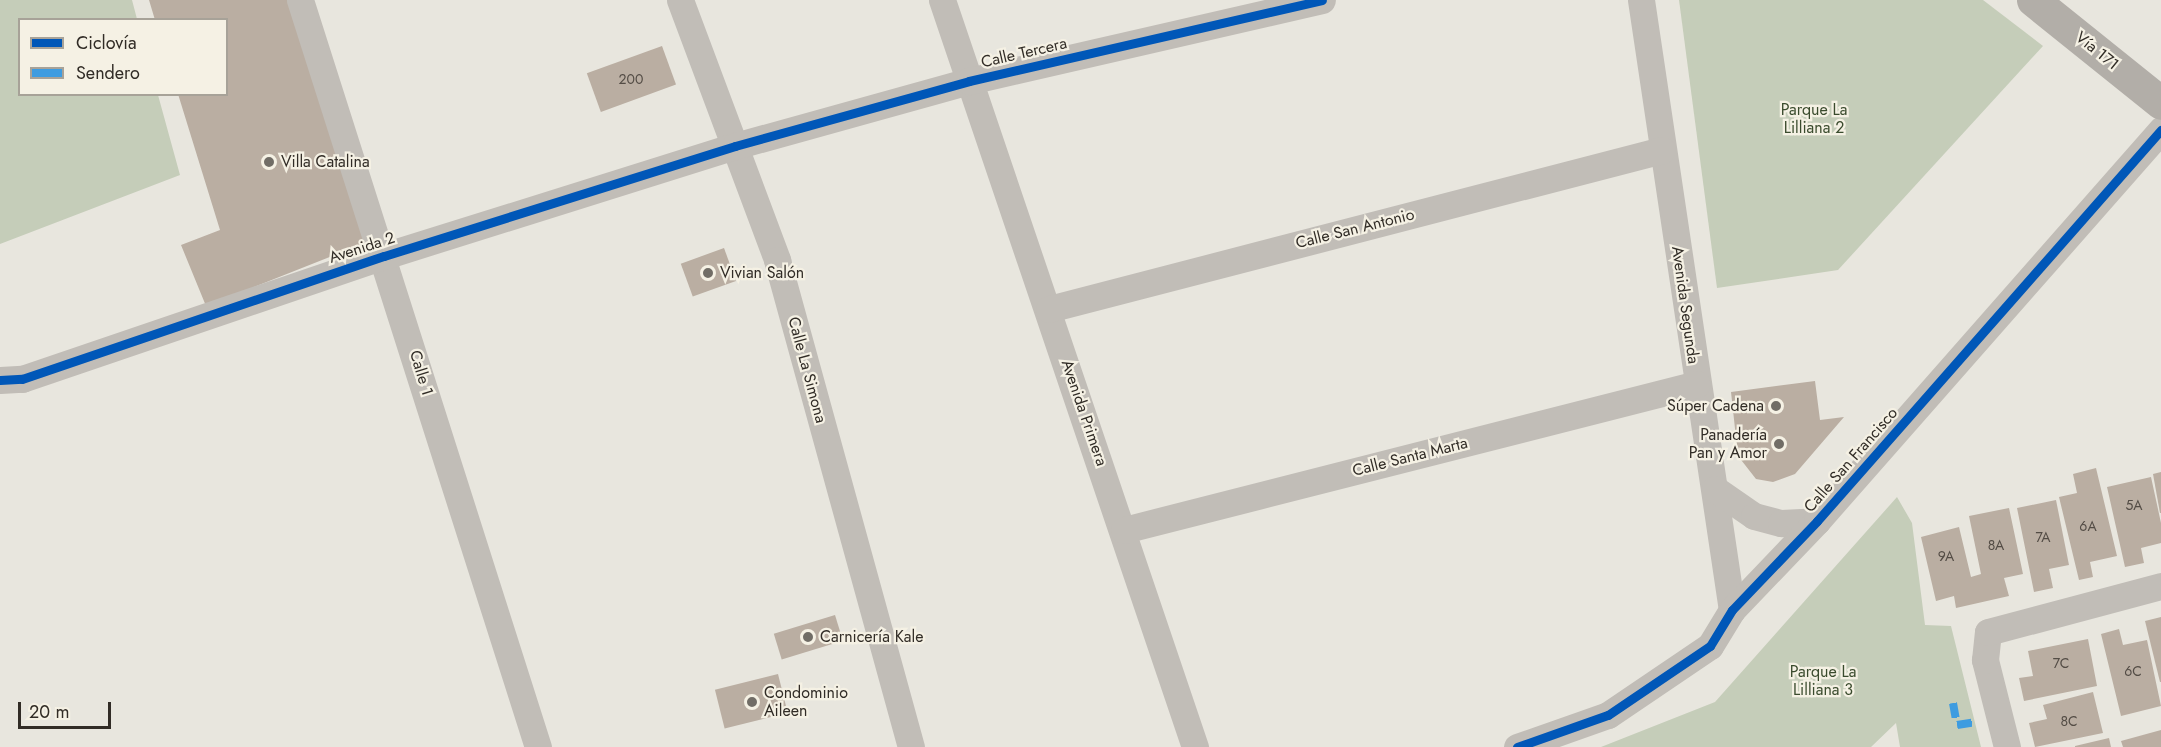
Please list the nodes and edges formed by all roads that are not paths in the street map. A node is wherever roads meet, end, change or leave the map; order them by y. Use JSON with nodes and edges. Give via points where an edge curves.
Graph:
{"nodes":[{"id":1,"x":300,"y":0,"type":"edge"},
{"id":2,"x":680,"y":0,"type":"edge"},
{"id":3,"x":942,"y":0,"type":"edge"},
{"id":4,"x":1322,"y":0,"type":"edge"},
{"id":5,"x":1641,"y":0,"type":"edge"},
{"id":6,"x":2033,"y":0,"type":"edge"},
{"id":7,"x":969,"y":81,"type":"junction"},
{"id":8,"x":2161,"y":103,"type":"edge"},
{"id":9,"x":2161,"y":130,"type":"edge"},
{"id":10,"x":735,"y":146,"type":"junction"},
{"id":11,"x":1662,"y":150,"type":"junction"},
{"id":12,"x":384,"y":255,"type":"junction"},
{"id":13,"x":1049,"y":309,"type":"junction"},
{"id":14,"x":0,"y":380,"type":"edge"},
{"id":15,"x":1697,"y":384,"type":"junction"},
{"id":16,"x":1715,"y":489,"type":"junction"},
{"id":17,"x":1817,"y":521,"type":"junction"},
{"id":18,"x":1124,"y":530,"type":"junction"},
{"id":19,"x":2161,"y":586,"type":"edge"},
{"id":20,"x":1732,"y":610,"type":"junction"},
{"id":21,"x":538,"y":747,"type":"edge"},
{"id":22,"x":911,"y":747,"type":"edge"},
{"id":23,"x":1195,"y":747,"type":"edge"},
{"id":24,"x":1517,"y":747,"type":"edge"},
{"id":25,"x":2007,"y":747,"type":"edge"}],
"edges":[{"from":1,"to":12,"type":"street","name":"Calle 1"},
{"from":2,"to":10,"type":"street","name":"Calle La Simona"},
{"from":3,"to":7,"type":"street","name":"Avenida Primera"},
{"from":4,"to":7,"type":"street","name":"Calle Tercera"},
{"from":5,"to":11,"type":"street","name":"Avenida Segunda"},
{"from":6,"to":8,"type":"main road","name":"Vía 171"},
{"from":7,"to":10,"type":"street","name":"Calle Tercera"},
{"from":7,"to":13,"type":"street","name":"Avenida Primera"},
{"from":9,"to":17,"type":"street","name":"Calle San Francisco"},
{"from":10,"to":12,"type":"street","name":"Avenida 2"},
{"from":10,"to":22,"type":"street","name":"Calle La Simona","via":[[777,260]]},
{"from":11,"to":13,"type":"street","name":"Calle San Antonio"},
{"from":11,"to":15,"type":"street","name":"Avenida Segunda"},
{"from":12,"to":14,"type":"street","name":"Avenida 2","via":[[22,380]]},
{"from":12,"to":21,"type":"street","name":"Calle 1"},
{"from":13,"to":18,"type":"street","name":"Avenida Primera"},
{"from":15,"to":16,"type":"street","name":"Avenida Segunda"},
{"from":15,"to":18,"type":"street","name":"Calle Santa Marta"},
{"from":16,"to":17,"type":"street","name":"Calle San Francisco","via":[[1754,516],[1781,523]]},
{"from":16,"to":20,"type":"street","name":"Avenida Segunda"},
{"from":17,"to":20,"type":"street","name":"Calle San Francisco"},
{"from":18,"to":23,"type":"street","name":"Avenida Primera"},
{"from":19,"to":25,"type":"street","via":[[1988,632],[1985,660]]},
{"from":20,"to":24,"type":"street","name":"Calle San Francisco","via":[[1710,646],[1680,670],[1608,715]]}]}
